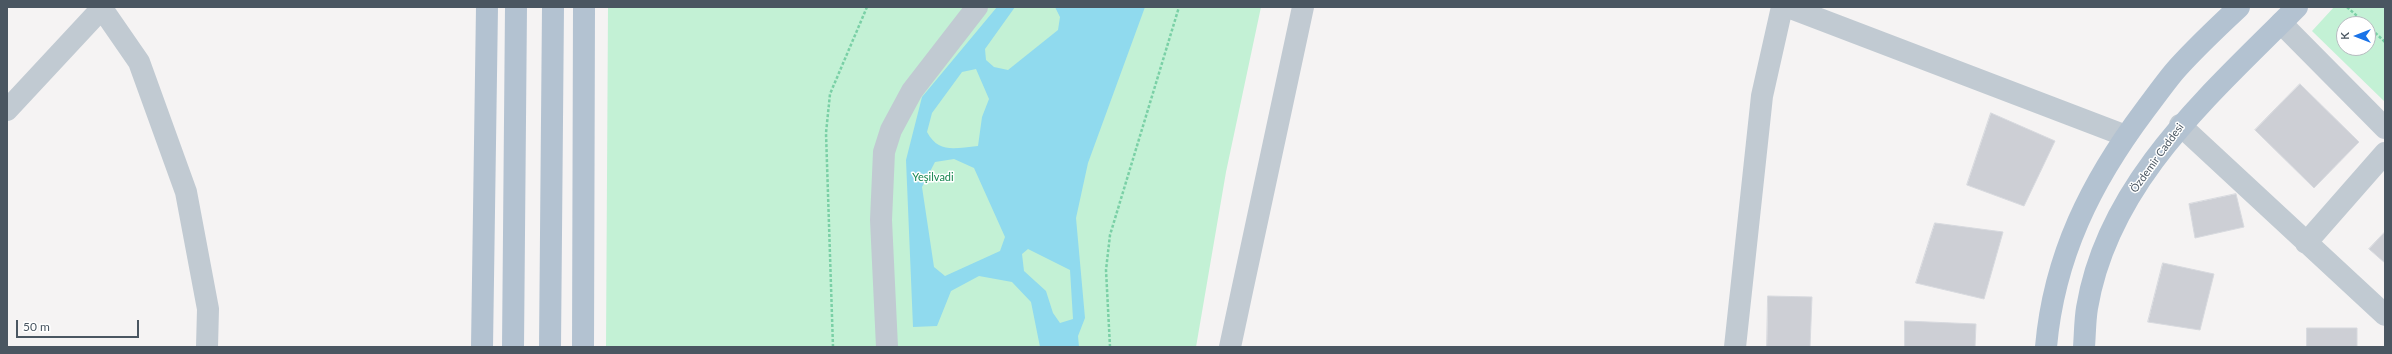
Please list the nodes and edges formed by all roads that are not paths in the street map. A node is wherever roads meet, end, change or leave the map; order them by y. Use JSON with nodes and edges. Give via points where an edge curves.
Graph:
{"nodes":[{"id":1,"x":487,"y":7,"type":"edge"},
{"id":2,"x":516,"y":7,"type":"edge"},
{"id":3,"x":553,"y":7,"type":"edge"},
{"id":4,"x":584,"y":7,"type":"edge"},
{"id":5,"x":978,"y":7,"type":"edge"},
{"id":6,"x":1303,"y":7,"type":"edge"},
{"id":7,"x":1782,"y":7,"type":"edge"},
{"id":8,"x":1788,"y":7,"type":"edge"},
{"id":9,"x":2238,"y":7,"type":"edge"},
{"id":10,"x":2297,"y":7,"type":"edge"},
{"id":11,"x":101,"y":8,"type":"edge"},
{"id":12,"x":2281,"y":23,"type":"junction"},
{"id":13,"x":7,"y":110,"type":"edge"},
{"id":14,"x":2180,"y":125,"type":"junction"},
{"id":15,"x":2385,"y":128,"type":"edge"},
{"id":16,"x":2126,"y":136,"type":"junction"},
{"id":17,"x":2385,"y":153,"type":"edge"},
{"id":18,"x":2306,"y":243,"type":"junction"},
{"id":19,"x":2385,"y":315,"type":"edge"},
{"id":20,"x":206,"y":347,"type":"edge"},
{"id":21,"x":482,"y":347,"type":"edge"},
{"id":22,"x":513,"y":347,"type":"edge"},
{"id":23,"x":550,"y":347,"type":"edge"},
{"id":24,"x":583,"y":347,"type":"edge"},
{"id":25,"x":887,"y":347,"type":"edge"},
{"id":26,"x":1230,"y":347,"type":"edge"},
{"id":27,"x":1735,"y":347,"type":"edge"},
{"id":28,"x":2046,"y":347,"type":"edge"},
{"id":29,"x":2084,"y":347,"type":"edge"}],
"edges":[{"from":1,"to":21,"type":"main road"},
{"from":2,"to":22,"type":"main road"},
{"from":3,"to":23,"type":"main road"},
{"from":4,"to":24,"type":"main road"},
{"from":5,"to":25,"type":"street","via":[[912,91],[891,130],[884,152],[881,220]]},
{"from":6,"to":26,"type":"street"},
{"from":7,"to":27,"type":"street","via":[[1762,96]]},
{"from":8,"to":16,"type":"street"},
{"from":9,"to":16,"type":"main road","via":[[2174,72]]},
{"from":10,"to":12,"type":"main road","name":"Özdemir Caddesi"},
{"from":11,"to":13,"type":"street"},
{"from":11,"to":20,"type":"street","via":[[139,62],[186,192],[208,309]]},
{"from":12,"to":14,"type":"main road","name":"Özdemir Caddesi"},
{"from":12,"to":15,"type":"street"},
{"from":14,"to":18,"type":"street"},
{"from":14,"to":29,"type":"main road","name":"Özdemir Caddesi","via":[[2141,177],[2109,236],[2095,273],[2087,308]]},
{"from":16,"to":28,"type":"main road","via":[[2099,178],[2077,221],[2060,268],[2048,322]]},
{"from":17,"to":18,"type":"street"},
{"from":18,"to":19,"type":"street"}]}
